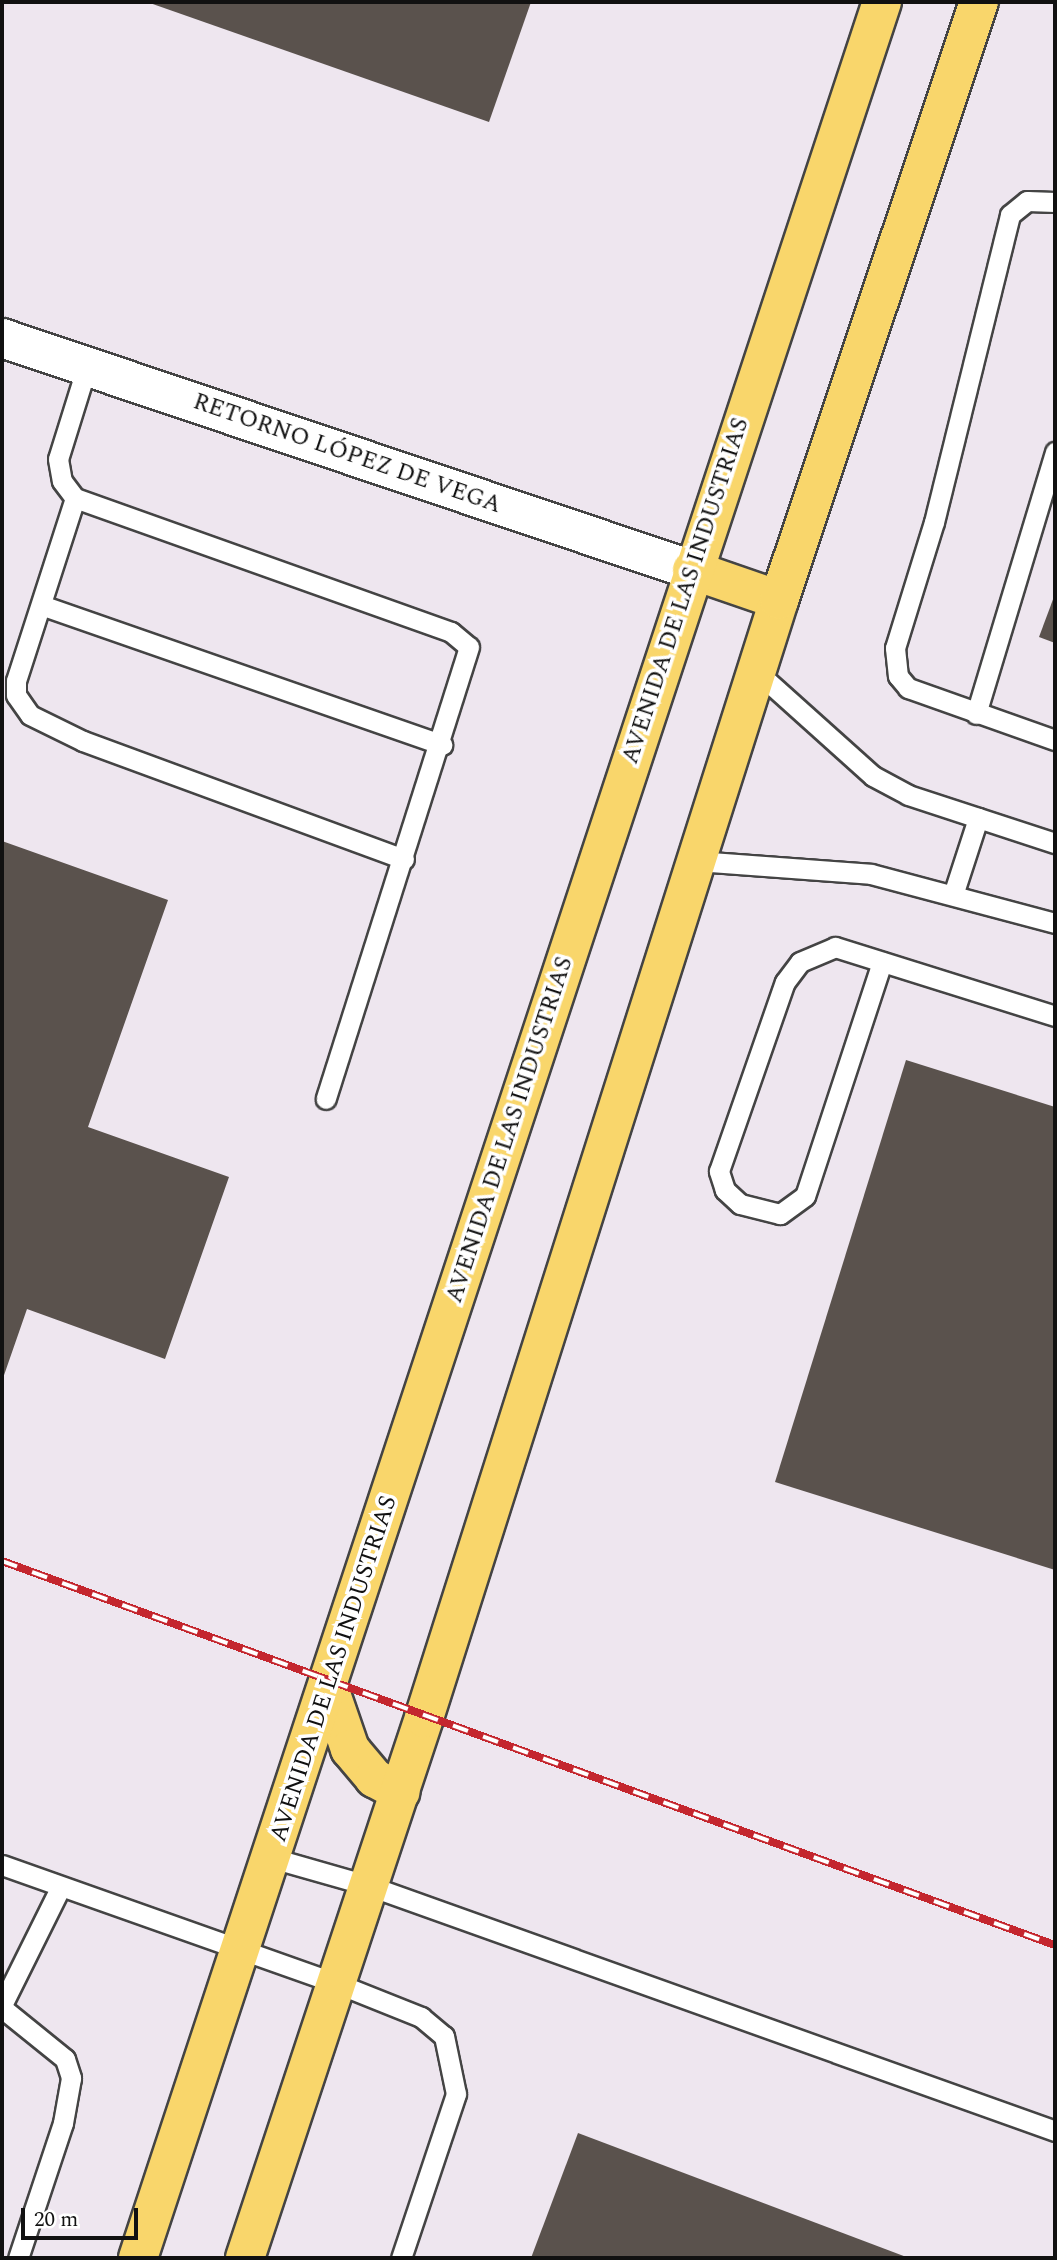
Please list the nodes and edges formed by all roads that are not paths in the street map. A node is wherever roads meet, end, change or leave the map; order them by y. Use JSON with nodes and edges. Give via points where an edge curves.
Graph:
{"nodes":[{"id":1,"x":882,"y":2,"type":"edge"},
{"id":2,"x":979,"y":2,"type":"edge"},
{"id":3,"x":1055,"y":202,"type":"edge"},
{"id":4,"x":2,"y":338,"type":"edge"},
{"id":5,"x":87,"y":366,"type":"junction"},
{"id":6,"x":1055,"y":452,"type":"edge"},
{"id":7,"x":75,"y":498,"type":"junction"},
{"id":8,"x":692,"y":570,"type":"junction"},
{"id":9,"x":779,"y":600,"type":"junction"},
{"id":10,"x":41,"y":605,"type":"junction"},
{"id":11,"x":756,"y":671,"type":"junction"},
{"id":12,"x":976,"y":714,"type":"junction"},
{"id":13,"x":1055,"y":740,"type":"edge"},
{"id":14,"x":442,"y":745,"type":"junction"},
{"id":15,"x":978,"y":818,"type":"junction"},
{"id":16,"x":1055,"y":843,"type":"edge"},
{"id":17,"x":404,"y":859,"type":"junction"},
{"id":18,"x":696,"y":861,"type":"junction"},
{"id":19,"x":954,"y":892,"type":"junction"},
{"id":20,"x":1055,"y":923,"type":"edge"},
{"id":21,"x":882,"y":962,"type":"junction"},
{"id":22,"x":1055,"y":1016,"type":"edge"},
{"id":23,"x":326,"y":1099,"type":"dead end"},
{"id":24,"x":329,"y":1688,"type":"junction"},
{"id":25,"x":400,"y":1792,"type":"junction"},
{"id":26,"x":272,"y":1858,"type":"junction"},
{"id":27,"x":2,"y":1865,"type":"edge"},
{"id":28,"x":367,"y":1885,"type":"junction"},
{"id":29,"x":60,"y":1888,"type":"junction"},
{"id":30,"x":240,"y":1951,"type":"junction"},
{"id":31,"x":336,"y":1983,"type":"junction"},
{"id":32,"x":2,"y":2007,"type":"edge"},
{"id":33,"x":1055,"y":2130,"type":"edge"},
{"id":34,"x":18,"y":2258,"type":"edge"},
{"id":35,"x":138,"y":2258,"type":"edge"},
{"id":36,"x":245,"y":2258,"type":"edge"},
{"id":37,"x":401,"y":2258,"type":"edge"}],
"edges":[{"from":1,"to":8,"type":"main road","name":"AVENIDA DE LAS INDUSTRIAS"},
{"from":2,"to":9,"type":"main road"},
{"from":3,"to":12,"type":"lane","via":[[1027,201],[1010,215],[934,522],[895,648],[898,676],[908,688]]},
{"from":4,"to":5,"type":"street","name":"RETORNO LÓPEZ DE VEGA"},
{"from":5,"to":7,"type":"lane","via":[[58,459],[62,481]]},
{"from":5,"to":8,"type":"street","name":"RETORNO LÓPEZ DE VEGA"},
{"from":6,"to":12,"type":"lane"},
{"from":7,"to":10,"type":"lane"},
{"from":7,"to":14,"type":"lane","via":[[463,638],[470,656]]},
{"from":8,"to":9,"type":"main road"},
{"from":8,"to":24,"type":"main road","name":"AVENIDA DE LAS INDUSTRIAS"},
{"from":9,"to":11,"type":"main road"},
{"from":10,"to":14,"type":"lane"},
{"from":10,"to":17,"type":"lane","via":[[16,681],[16,695],[30,715],[83,741]]},
{"from":11,"to":15,"type":"lane","via":[[873,776],[908,796]]},
{"from":11,"to":18,"type":"main road"},
{"from":12,"to":13,"type":"lane"},
{"from":14,"to":17,"type":"lane"},
{"from":15,"to":16,"type":"lane"},
{"from":15,"to":19,"type":"lane"},
{"from":17,"to":23,"type":"lane"},
{"from":18,"to":19,"type":"lane","via":[[871,874]]},
{"from":18,"to":25,"type":"main road"},
{"from":19,"to":20,"type":"lane"},
{"from":21,"to":21,"type":"lane","via":[[835,947],[800,962],[785,982],[719,1171],[740,1204],[780,1214],[805,1196]]},
{"from":21,"to":22,"type":"lane"},
{"from":24,"to":25,"type":"main road","via":[[350,1749],[374,1778]]},
{"from":24,"to":26,"type":"main road","name":"AVENIDA DE LAS INDUSTRIAS"},
{"from":25,"to":28,"type":"main road"},
{"from":26,"to":28,"type":"lane"},
{"from":26,"to":30,"type":"main road","name":"AVENIDA DE LAS INDUSTRIAS"},
{"from":27,"to":29,"type":"lane"},
{"from":28,"to":31,"type":"main road"},
{"from":28,"to":33,"type":"lane"},
{"from":29,"to":30,"type":"lane"},
{"from":29,"to":32,"type":"lane"},
{"from":30,"to":31,"type":"lane"},
{"from":30,"to":35,"type":"main road","name":"AVENIDA DE LAS INDUSTRIAS"},
{"from":31,"to":36,"type":"main road"},
{"from":31,"to":37,"type":"lane","via":[[421,2017],[444,2036],[452,2064],[456,2094],[444,2142]]},
{"from":32,"to":34,"type":"lane","via":[[65,2059],[71,2078],[63,2123]]}]}
